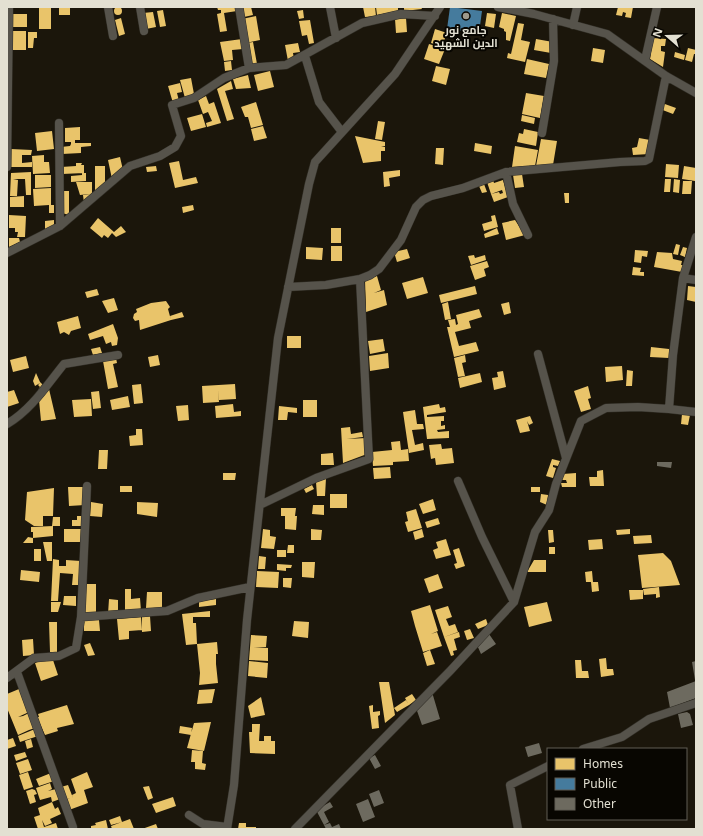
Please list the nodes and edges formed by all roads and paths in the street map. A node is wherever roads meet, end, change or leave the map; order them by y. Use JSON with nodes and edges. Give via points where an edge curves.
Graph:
{"nodes":[{"id":1,"x":9,"y":7,"type":"edge"},
{"id":2,"x":108,"y":7,"type":"edge"},
{"id":3,"x":140,"y":7,"type":"edge"},
{"id":4,"x":239,"y":7,"type":"edge"},
{"id":5,"x":330,"y":7,"type":"edge"},
{"id":6,"x":440,"y":7,"type":"edge"},
{"id":7,"x":498,"y":7,"type":"edge"},
{"id":8,"x":577,"y":7,"type":"edge"},
{"id":9,"x":656,"y":7,"type":"edge"},
{"id":10,"x":401,"y":11,"type":"edge"},
{"id":11,"x":435,"y":16,"type":"junction"},
{"id":12,"x":553,"y":19,"type":"junction"},
{"id":13,"x":573,"y":25,"type":"junction"},
{"id":14,"x":144,"y":30,"type":"dead end"},
{"id":15,"x":113,"y":36,"type":"dead end"},
{"id":16,"x":336,"y":38,"type":"junction"},
{"id":17,"x":305,"y":56,"type":"junction"},
{"id":18,"x":645,"y":60,"type":"junction"},
{"id":19,"x":249,"y":68,"type":"junction"},
{"id":20,"x":666,"y":76,"type":"junction"},
{"id":21,"x":696,"y":93,"type":"edge"},
{"id":22,"x":8,"y":113,"type":"edge"},
{"id":23,"x":59,"y":123,"type":"dead end"},
{"id":24,"x":342,"y":132,"type":"junction"},
{"id":25,"x":542,"y":133,"type":"dead end"},
{"id":26,"x":7,"y":167,"type":"edge"},
{"id":27,"x":506,"y":172,"type":"junction"},
{"id":28,"x":60,"y":226,"type":"junction"},
{"id":29,"x":528,"y":235,"type":"dead end"},
{"id":30,"x":696,"y":237,"type":"edge"},
{"id":31,"x":7,"y":253,"type":"edge"},
{"id":32,"x":683,"y":278,"type":"junction"},
{"id":33,"x":360,"y":279,"type":"junction"},
{"id":34,"x":696,"y":280,"type":"edge"},
{"id":35,"x":288,"y":287,"type":"junction"},
{"id":36,"x":538,"y":354,"type":"dead end"},
{"id":37,"x":118,"y":355,"type":"dead end"},
{"id":38,"x":669,"y":409,"type":"junction"},
{"id":39,"x":696,"y":412,"type":"edge"},
{"id":40,"x":7,"y":424,"type":"edge"},
{"id":41,"x":566,"y":458,"type":"junction"},
{"id":42,"x":458,"y":481,"type":"dead end"},
{"id":43,"x":87,"y":486,"type":"dead end"},
{"id":44,"x":260,"y":504,"type":"junction"},
{"id":45,"x":250,"y":587,"type":"junction"},
{"id":46,"x":514,"y":602,"type":"junction"},
{"id":47,"x":81,"y":617,"type":"junction"},
{"id":48,"x":17,"y":672,"type":"junction"},
{"id":49,"x":7,"y":678,"type":"edge"},
{"id":50,"x":696,"y":703,"type":"edge"},
{"id":51,"x":586,"y":748,"type":"edge"},
{"id":52,"x":547,"y":766,"type":"edge"},
{"id":53,"x":189,"y":815,"type":"dead end"},
{"id":54,"x":203,"y":826,"type":"edge"},
{"id":55,"x":73,"y":827,"type":"dead end"},
{"id":56,"x":227,"y":828,"type":"edge"},
{"id":57,"x":295,"y":829,"type":"edge"},
{"id":58,"x":518,"y":829,"type":"edge"}],
"edges":[{"from":1,"to":22,"type":"street"},
{"from":2,"to":15,"type":"street"},
{"from":3,"to":14,"type":"street"},
{"from":4,"to":19,"type":"street"},
{"from":5,"to":16,"type":"street"},
{"from":6,"to":11,"type":"street"},
{"from":7,"to":12,"type":"street"},
{"from":8,"to":13,"type":"street"},
{"from":9,"to":18,"type":"street"},
{"from":10,"to":11,"type":"street"},
{"from":10,"to":16,"type":"street","via":[[362,23]]},
{"from":11,"to":24,"type":"street","via":[[395,74]]},
{"from":12,"to":13,"type":"street"},
{"from":12,"to":25,"type":"street","via":[[554,61]]},
{"from":13,"to":18,"type":"street","via":[[608,34]]},
{"from":16,"to":17,"type":"street"},
{"from":17,"to":19,"type":"street","via":[[286,66]]},
{"from":17,"to":24,"type":"street","via":[[319,102]]},
{"from":18,"to":20,"type":"street"},
{"from":19,"to":28,"type":"street","via":[[224,78],[194,98],[172,105],[181,136],[175,147],[160,156],[130,166]]},
{"from":20,"to":21,"type":"street"},
{"from":20,"to":27,"type":"street","via":[[650,159]]},
{"from":22,"to":26,"type":"street"},
{"from":23,"to":28,"type":"street"},
{"from":24,"to":35,"type":"street","via":[[315,162]]},
{"from":27,"to":29,"type":"street","via":[[513,204]]},
{"from":27,"to":33,"type":"street","via":[[423,200],[416,208],[401,240],[379,269]]},
{"from":28,"to":31,"type":"street"},
{"from":30,"to":32,"type":"street"},
{"from":32,"to":34,"type":"street"},
{"from":32,"to":38,"type":"street"},
{"from":33,"to":35,"type":"street"},
{"from":33,"to":44,"type":"street","via":[[369,459],[316,478]]},
{"from":35,"to":44,"type":"street","via":[[278,338]]},
{"from":36,"to":41,"type":"street"},
{"from":37,"to":40,"type":"street","via":[[64,364],[35,400]]},
{"from":38,"to":39,"type":"street"},
{"from":38,"to":41,"type":"street","via":[[606,408],[581,421]]},
{"from":41,"to":46,"type":"street","via":[[549,510],[535,532]]},
{"from":42,"to":46,"type":"street"},
{"from":43,"to":47,"type":"street"},
{"from":44,"to":45,"type":"street"},
{"from":45,"to":47,"type":"street","via":[[198,598],[166,612]]},
{"from":45,"to":56,"type":"street","via":[[234,785]]},
{"from":46,"to":57,"type":"street"},
{"from":47,"to":48,"type":"street","via":[[76,648],[59,656],[34,658]]},
{"from":48,"to":49,"type":"street"},
{"from":48,"to":55,"type":"street"},
{"from":50,"to":51,"type":"street","via":[[649,719],[622,737]]},
{"from":52,"to":58,"type":"street","via":[[510,785]]},
{"from":53,"to":54,"type":"street"},
{"from":54,"to":56,"type":"street"}]}
